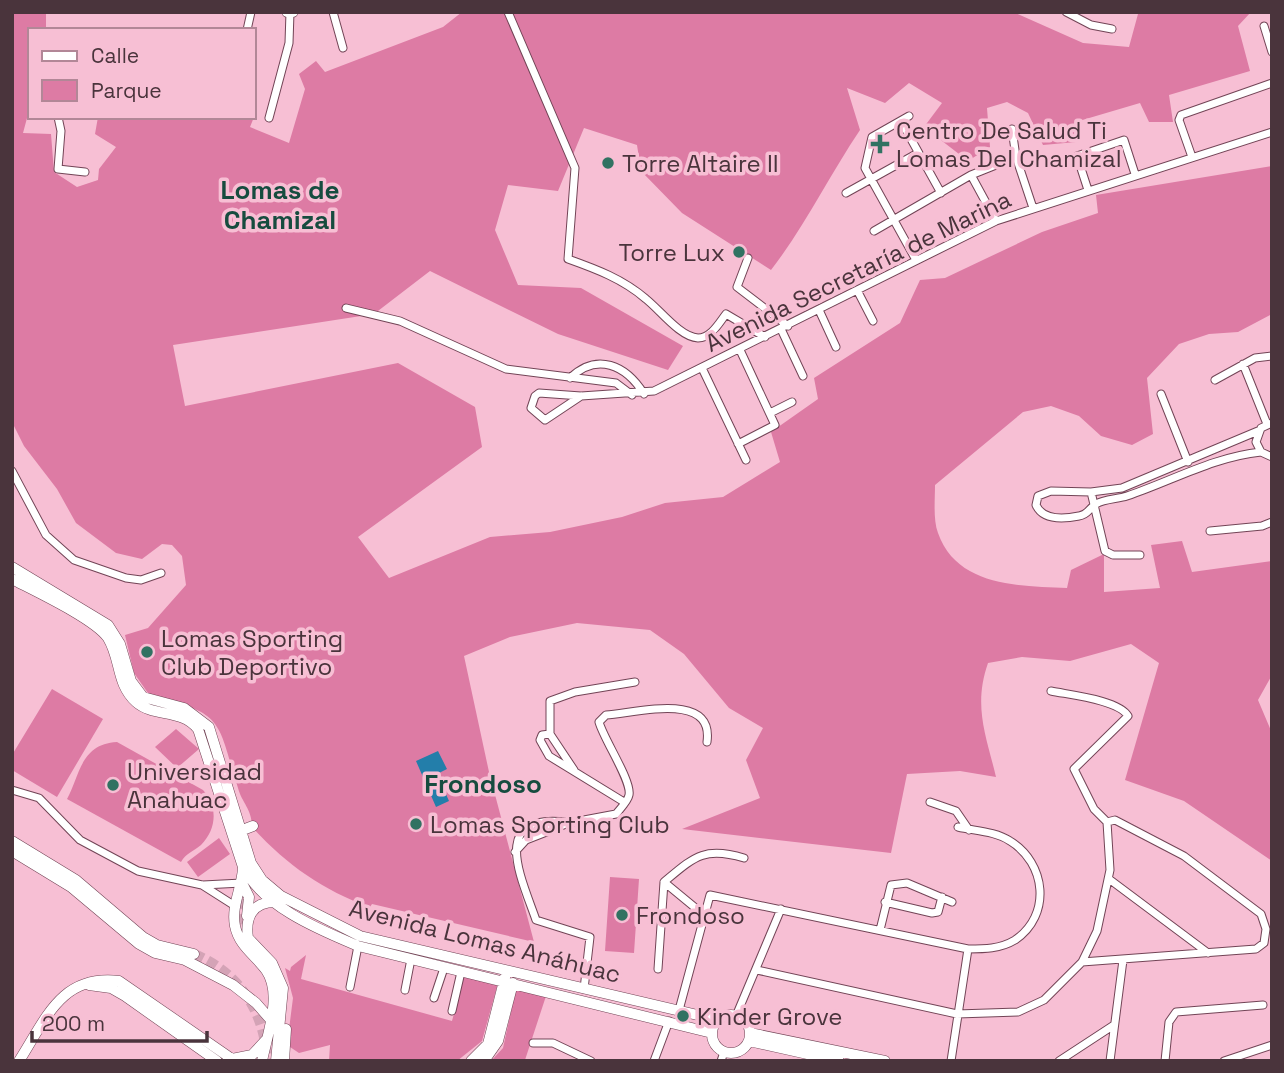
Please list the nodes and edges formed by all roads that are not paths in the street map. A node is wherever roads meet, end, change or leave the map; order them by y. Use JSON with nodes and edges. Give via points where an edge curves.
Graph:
{"nodes":[{"id":1,"x":290,"y":12,"type":"edge"},
{"id":2,"x":333,"y":12,"type":"edge"},
{"id":3,"x":508,"y":12,"type":"edge"},
{"id":4,"x":1066,"y":12,"type":"edge"},
{"id":5,"x":1264,"y":26,"type":"dead end"},
{"id":6,"x":1112,"y":29,"type":"dead end"},
{"id":7,"x":1269,"y":37,"type":"edge"},
{"id":8,"x":343,"y":48,"type":"dead end"},
{"id":9,"x":1272,"y":51,"type":"edge"},
{"id":10,"x":1272,"y":83,"type":"edge"},
{"id":11,"x":909,"y":116,"type":"dead end"},
{"id":12,"x":269,"y":118,"type":"dead end"},
{"id":13,"x":58,"y":119,"type":"edge"},
{"id":14,"x":901,"y":121,"type":"junction"},
{"id":15,"x":1012,"y":129,"type":"dead end"},
{"id":16,"x":1272,"y":132,"type":"edge"},
{"id":17,"x":918,"y":153,"type":"junction"},
{"id":18,"x":1016,"y":156,"type":"junction"},
{"id":19,"x":1192,"y":157,"type":"junction"},
{"id":20,"x":85,"y":172,"type":"dead end"},
{"id":21,"x":1135,"y":174,"type":"junction"},
{"id":22,"x":971,"y":175,"type":"junction"},
{"id":23,"x":871,"y":179,"type":"junction"},
{"id":24,"x":1088,"y":190,"type":"junction"},
{"id":25,"x":846,"y":193,"type":"dead end"},
{"id":26,"x":941,"y":193,"type":"junction"},
{"id":27,"x":1033,"y":208,"type":"junction"},
{"id":28,"x":894,"y":220,"type":"junction"},
{"id":29,"x":996,"y":221,"type":"junction"},
{"id":30,"x":874,"y":231,"type":"dead end"},
{"id":31,"x":748,"y":258,"type":"dead end"},
{"id":32,"x":916,"y":260,"type":"junction"},
{"id":33,"x":857,"y":290,"type":"junction"},
{"id":34,"x":346,"y":308,"type":"dead end"},
{"id":35,"x":819,"y":310,"type":"junction"},
{"id":36,"x":873,"y":321,"type":"dead end"},
{"id":37,"x":784,"y":328,"type":"junction"},
{"id":38,"x":765,"y":337,"type":"junction"},
{"id":39,"x":836,"y":347,"type":"dead end"},
{"id":40,"x":740,"y":350,"type":"junction"},
{"id":41,"x":1272,"y":356,"type":"edge"},
{"id":42,"x":1243,"y":364,"type":"junction"},
{"id":43,"x":702,"y":368,"type":"junction"},
{"id":44,"x":803,"y":376,"type":"dead end"},
{"id":45,"x":569,"y":378,"type":"junction"},
{"id":46,"x":1215,"y":380,"type":"dead end"},
{"id":47,"x":644,"y":394,"type":"junction"},
{"id":48,"x":1161,"y":394,"type":"dead end"},
{"id":49,"x":632,"y":395,"type":"junction"},
{"id":50,"x":580,"y":396,"type":"junction"},
{"id":51,"x":792,"y":402,"type":"dead end"},
{"id":52,"x":771,"y":413,"type":"junction"},
{"id":53,"x":1270,"y":424,"type":"edge"},
{"id":54,"x":1258,"y":431,"type":"junction"},
{"id":55,"x":738,"y":444,"type":"junction"},
{"id":56,"x":1261,"y":452,"type":"junction"},
{"id":57,"x":1272,"y":457,"type":"edge"},
{"id":58,"x":746,"y":460,"type":"dead end"},
{"id":59,"x":1188,"y":462,"type":"junction"},
{"id":60,"x":12,"y":471,"type":"edge"},
{"id":61,"x":1091,"y":492,"type":"junction"},
{"id":62,"x":1096,"y":504,"type":"junction"},
{"id":63,"x":1272,"y":522,"type":"edge"},
{"id":64,"x":1210,"y":531,"type":"dead end"},
{"id":65,"x":1140,"y":555,"type":"dead end"},
{"id":66,"x":12,"y":568,"type":"edge"},
{"id":67,"x":161,"y":573,"type":"dead end"},
{"id":68,"x":12,"y":579,"type":"edge"},
{"id":69,"x":635,"y":682,"type":"dead end"},
{"id":70,"x":1051,"y":691,"type":"dead end"},
{"id":71,"x":209,"y":727,"type":"junction"},
{"id":72,"x":550,"y":734,"type":"junction"},
{"id":73,"x":707,"y":742,"type":"dead end"},
{"id":74,"x":574,"y":770,"type":"junction"},
{"id":75,"x":231,"y":784,"type":"dead end"},
{"id":76,"x":12,"y":790,"type":"edge"},
{"id":77,"x":624,"y":802,"type":"junction"},
{"id":78,"x":930,"y":802,"type":"dead end"},
{"id":79,"x":548,"y":820,"type":"junction"},
{"id":80,"x":1107,"y":822,"type":"junction"},
{"id":81,"x":568,"y":823,"type":"junction"},
{"id":82,"x":253,"y":826,"type":"dead end"},
{"id":83,"x":958,"y":827,"type":"dead end"},
{"id":84,"x":969,"y":830,"type":"junction"},
{"id":85,"x":240,"y":831,"type":"junction"},
{"id":86,"x":549,"y":831,"type":"junction"},
{"id":87,"x":520,"y":832,"type":"junction"},
{"id":88,"x":526,"y":840,"type":"junction"},
{"id":89,"x":12,"y":842,"type":"edge"},
{"id":90,"x":12,"y":852,"type":"edge"},
{"id":91,"x":515,"y":853,"type":"junction"},
{"id":92,"x":744,"y":858,"type":"dead end"},
{"id":93,"x":243,"y":867,"type":"junction"},
{"id":94,"x":1109,"y":879,"type":"junction"},
{"id":95,"x":663,"y":882,"type":"junction"},
{"id":96,"x":242,"y":883,"type":"junction"},
{"id":97,"x":202,"y":885,"type":"junction"},
{"id":98,"x":942,"y":897,"type":"junction"},
{"id":99,"x":275,"y":902,"type":"junction"},
{"id":100,"x":885,"y":902,"type":"junction"},
{"id":101,"x":952,"y":902,"type":"dead end"},
{"id":102,"x":235,"y":906,"type":"junction"},
{"id":103,"x":781,"y":909,"type":"junction"},
{"id":104,"x":704,"y":915,"type":"junction"},
{"id":105,"x":247,"y":920,"type":"junction"},
{"id":106,"x":880,"y":930,"type":"junction"},
{"id":107,"x":358,"y":946,"type":"junction"},
{"id":108,"x":968,"y":950,"type":"junction"},
{"id":109,"x":1208,"y":953,"type":"junction"},
{"id":110,"x":194,"y":954,"type":"tunnel mouth"},
{"id":111,"x":411,"y":959,"type":"junction"},
{"id":112,"x":1123,"y":960,"type":"junction"},
{"id":113,"x":1082,"y":962,"type":"junction"},
{"id":114,"x":444,"y":968,"type":"junction"},
{"id":115,"x":659,"y":970,"type":"dead end"},
{"id":116,"x":757,"y":970,"type":"junction"},
{"id":117,"x":461,"y":972,"type":"junction"},
{"id":118,"x":526,"y":975,"type":"junction"},
{"id":119,"x":279,"y":976,"type":"junction"},
{"id":120,"x":509,"y":982,"type":"junction"},
{"id":121,"x":349,"y":987,"type":"dead end"},
{"id":122,"x":584,"y":989,"type":"junction"},
{"id":123,"x":405,"y":990,"type":"dead end"},
{"id":124,"x":434,"y":998,"type":"dead end"},
{"id":125,"x":1263,"y":1005,"type":"dead end"},
{"id":126,"x":679,"y":1010,"type":"junction"},
{"id":127,"x":452,"y":1011,"type":"dead end"},
{"id":128,"x":957,"y":1014,"type":"junction"},
{"id":129,"x":736,"y":1016,"type":"junction"},
{"id":130,"x":270,"y":1019,"type":"junction"},
{"id":131,"x":719,"y":1020,"type":"junction"},
{"id":132,"x":669,"y":1021,"type":"junction"},
{"id":133,"x":1114,"y":1025,"type":"junction"},
{"id":134,"x":168,"y":1026,"type":"junction"},
{"id":135,"x":712,"y":1033,"type":"junction"},
{"id":136,"x":749,"y":1037,"type":"junction"},
{"id":137,"x":266,"y":1040,"type":"junction"},
{"id":138,"x":533,"y":1043,"type":"dead end"},
{"id":139,"x":1272,"y":1045,"type":"edge"},
{"id":140,"x":722,"y":1056,"type":"edge"},
{"id":141,"x":577,"y":1058,"type":"edge"},
{"id":142,"x":247,"y":1059,"type":"edge"},
{"id":143,"x":19,"y":1061,"type":"edge"},
{"id":144,"x":24,"y":1061,"type":"edge"},
{"id":145,"x":217,"y":1061,"type":"edge"},
{"id":146,"x":224,"y":1061,"type":"edge"},
{"id":147,"x":262,"y":1061,"type":"edge"},
{"id":148,"x":273,"y":1061,"type":"edge"},
{"id":149,"x":284,"y":1061,"type":"edge"},
{"id":150,"x":471,"y":1061,"type":"edge"},
{"id":151,"x":484,"y":1061,"type":"edge"},
{"id":152,"x":591,"y":1061,"type":"edge"},
{"id":153,"x":654,"y":1061,"type":"edge"},
{"id":154,"x":839,"y":1061,"type":"edge"},
{"id":155,"x":885,"y":1061,"type":"edge"},
{"id":156,"x":951,"y":1061,"type":"edge"},
{"id":157,"x":1059,"y":1061,"type":"edge"},
{"id":158,"x":1110,"y":1061,"type":"edge"},
{"id":159,"x":1165,"y":1061,"type":"edge"},
{"id":160,"x":1224,"y":1061,"type":"edge"}],
"edges":[{"from":1,"to":12,"type":"street","via":[[289,43]]},
{"from":2,"to":8,"type":"street"},
{"from":3,"to":38,"type":"street","via":[[575,168],[568,259],[618,279],[689,336],[710,334],[726,314]]},
{"from":4,"to":6,"type":"street","via":[[1091,25]]},
{"from":5,"to":7,"type":"street"},
{"from":7,"to":9,"type":"street"},
{"from":10,"to":19,"type":"street","via":[[1181,115]]},
{"from":11,"to":14,"type":"street"},
{"from":13,"to":20,"type":"street","via":[[58,169]]},
{"from":14,"to":17,"type":"street"},
{"from":14,"to":23,"type":"street","via":[[872,137],[864,168]]},
{"from":15,"to":18,"type":"street"},
{"from":16,"to":19,"type":"street","name":"Avenida Secretaría de Marina"},
{"from":17,"to":23,"type":"street"},
{"from":17,"to":26,"type":"street"},
{"from":18,"to":22,"type":"street"},
{"from":18,"to":27,"type":"street"},
{"from":19,"to":21,"type":"street","name":"Avenida Secretaría de Marina"},
{"from":21,"to":24,"type":"street","name":"Avenida Secretaría de Marina"},
{"from":21,"to":24,"type":"street","via":[[1124,140],[1077,156]]},
{"from":22,"to":26,"type":"street"},
{"from":22,"to":29,"type":"street"},
{"from":23,"to":25,"type":"street"},
{"from":23,"to":28,"type":"street"},
{"from":24,"to":27,"type":"street","name":"Avenida Secretaría de Marina"},
{"from":26,"to":28,"type":"street"},
{"from":27,"to":29,"type":"street","name":"Avenida Secretaría de Marina"},
{"from":28,"to":30,"type":"street"},
{"from":28,"to":32,"type":"street"},
{"from":29,"to":32,"type":"street","name":"Avenida Secretaría de Marina"},
{"from":31,"to":37,"type":"street","via":[[737,287]]},
{"from":32,"to":33,"type":"street","name":"Avenida Secretaría de Marina"},
{"from":33,"to":35,"type":"street","name":"Avenida Secretaría de Marina"},
{"from":33,"to":36,"type":"street"},
{"from":34,"to":45,"type":"street","via":[[400,321],[506,369]]},
{"from":35,"to":37,"type":"street","name":"Avenida Secretaría de Marina"},
{"from":35,"to":39,"type":"street"},
{"from":37,"to":38,"type":"street","name":"Avenida Secretaría de Marina"},
{"from":37,"to":44,"type":"street"},
{"from":38,"to":40,"type":"street","name":"Avenida Secretaría de Marina"},
{"from":40,"to":43,"type":"street","name":"Avenida Secretaría de Marina"},
{"from":40,"to":52,"type":"street"},
{"from":41,"to":42,"type":"street"},
{"from":42,"to":46,"type":"street"},
{"from":42,"to":53,"type":"street"},
{"from":43,"to":47,"type":"street","name":"Avenida Secretaría de Marina"},
{"from":43,"to":55,"type":"street"},
{"from":45,"to":47,"type":"street","via":[[583,367],[606,363],[626,373]]},
{"from":45,"to":49,"type":"street","via":[[615,383]]},
{"from":47,"to":49,"type":"street","name":"Avenida Secretaría de Marina"},
{"from":48,"to":59,"type":"street"},
{"from":49,"to":50,"type":"street","name":"Avenida Secretaría de Marina"},
{"from":50,"to":50,"type":"street","name":"Avenida Secretaría de Marina","via":[[539,393],[531,408],[545,420]]},
{"from":51,"to":52,"type":"street"},
{"from":52,"to":55,"type":"street","via":[[772,427]]},
{"from":53,"to":54,"type":"street"},
{"from":54,"to":56,"type":"street","via":[[1256,442]]},
{"from":54,"to":59,"type":"street"},
{"from":55,"to":58,"type":"street"},
{"from":56,"to":57,"type":"street"},
{"from":56,"to":62,"type":"street","via":[[1220,459]]},
{"from":59,"to":61,"type":"street","via":[[1122,488]]},
{"from":60,"to":67,"type":"street","via":[[47,535],[74,560],[126,578],[141,580]]},
{"from":61,"to":62,"type":"street"},
{"from":61,"to":62,"type":"street","via":[[1043,493],[1036,505],[1049,517],[1084,515]]},
{"from":62,"to":65,"type":"street","via":[[1105,551]]},
{"from":63,"to":64,"type":"street"},
{"from":66,"to":71,"type":"main road","via":[[107,625],[118,639],[131,681],[143,697],[184,708]]},
{"from":68,"to":93,"type":"main road","name":"Avenida Lomas Anáhuac","via":[[101,631],[112,647],[123,686],[138,704],[181,716],[198,729]]},
{"from":69,"to":72,"type":"street","via":[[552,699]]},
{"from":70,"to":80,"type":"street","via":[[1114,705],[1128,716],[1074,769],[1094,809]]},
{"from":71,"to":75,"type":"main road"},
{"from":71,"to":85,"type":"main road","name":"Avenida Lomas Anáhuac"},
{"from":72,"to":74,"type":"street"},
{"from":72,"to":74,"type":"street","via":[[542,734],[542,748]]},
{"from":73,"to":77,"type":"street","via":[[709,727],[704,717],[683,709],[606,715],[599,722],[628,781],[629,795]]},
{"from":74,"to":77,"type":"street"},
{"from":76,"to":97,"type":"street","via":[[39,798],[80,840],[138,872]]},
{"from":77,"to":81,"type":"street","via":[[617,814]]},
{"from":78,"to":84,"type":"street","via":[[956,811]]},
{"from":79,"to":81,"type":"street"},
{"from":79,"to":86,"type":"street"},
{"from":79,"to":87,"type":"street"},
{"from":80,"to":94,"type":"street"},
{"from":80,"to":109,"type":"street","via":[[1115,820],[1184,856],[1261,914],[1266,929],[1260,947]]},
{"from":81,"to":86,"type":"street"},
{"from":82,"to":85,"type":"main road"},
{"from":83,"to":84,"type":"street"},
{"from":84,"to":108,"type":"street","via":[[999,835],[1023,850],[1039,877],[1041,893],[1038,913],[1015,940]]},
{"from":85,"to":118,"type":"main road","name":"Avenida Lomas Anáhuac","via":[[262,880],[331,924],[360,936]]},
{"from":86,"to":88,"type":"street"},
{"from":87,"to":88,"type":"street"},
{"from":87,"to":91,"type":"street"},
{"from":88,"to":91,"type":"street"},
{"from":89,"to":110,"type":"main road","via":[[76,880],[143,937]]},
{"from":90,"to":130,"type":"main road","via":[[71,887],[139,944],[225,980]]},
{"from":91,"to":122,"type":"street","via":[[536,920],[590,937]]},
{"from":92,"to":95,"type":"street","via":[[719,851],[697,855]]},
{"from":93,"to":96,"type":"main road"},
{"from":93,"to":99,"type":"main road","name":"Avenida Lomas Anáhuac","via":[[254,885]]},
{"from":94,"to":109,"type":"street"},
{"from":94,"to":113,"type":"street","via":[[1097,931]]},
{"from":95,"to":104,"type":"street"},
{"from":95,"to":115,"type":"street"},
{"from":96,"to":97,"type":"street"},
{"from":96,"to":102,"type":"main road"},
{"from":96,"to":105,"type":"main road","via":[[249,897]]},
{"from":97,"to":102,"type":"street"},
{"from":98,"to":100,"type":"street","via":[[937,912],[932,913]]},
{"from":98,"to":100,"type":"street","via":[[897,883],[891,885]]},
{"from":98,"to":101,"type":"street"},
{"from":99,"to":105,"type":"main road","via":[[258,905]]},
{"from":99,"to":107,"type":"main road","name":"Avenida Lomas Anáhuac"},
{"from":100,"to":106,"type":"street"},
{"from":102,"to":130,"type":"main road","via":[[240,941],[271,980]]},
{"from":103,"to":104,"type":"street","via":[[710,895]]},
{"from":103,"to":106,"type":"street"},
{"from":103,"to":116,"type":"street"},
{"from":104,"to":126,"type":"street"},
{"from":105,"to":119,"type":"main road","via":[[248,938]]},
{"from":106,"to":108,"type":"street"},
{"from":107,"to":111,"type":"main road","name":"Avenida Lomas Anáhuac"},
{"from":107,"to":121,"type":"street"},
{"from":108,"to":128,"type":"street"},
{"from":109,"to":112,"type":"street"},
{"from":111,"to":114,"type":"main road","name":"Avenida Lomas Anáhuac"},
{"from":111,"to":123,"type":"street"},
{"from":112,"to":113,"type":"street"},
{"from":112,"to":133,"type":"street"},
{"from":113,"to":128,"type":"street","via":[[1044,1000],[1018,1012]]},
{"from":114,"to":117,"type":"main road","name":"Avenida Lomas Anáhuac"},
{"from":114,"to":124,"type":"street"},
{"from":116,"to":128,"type":"street"},
{"from":116,"to":129,"type":"street"},
{"from":117,"to":120,"type":"main road","name":"Avenida Lomas Anáhuac"},
{"from":117,"to":127,"type":"street"},
{"from":118,"to":120,"type":"main road","via":[[507,974]]},
{"from":118,"to":122,"type":"main road","name":"Avenida Lomas Anáhuac"},
{"from":119,"to":148,"type":"main road"},
{"from":119,"to":148,"type":"main road","via":[[284,999]]},
{"from":119,"to":149,"type":"main road","via":[[286,983],[289,999]]},
{"from":120,"to":132,"type":"main road","name":"Avenida Lomas Anáhuac"},
{"from":120,"to":150,"type":"main road","via":[[488,1044]]},
{"from":120,"to":151,"type":"main road","via":[[498,1041]]},
{"from":122,"to":126,"type":"main road","name":"Avenida Lomas Anáhuac"},
{"from":125,"to":159,"type":"street","via":[[1175,1012],[1169,1022]]},
{"from":126,"to":131,"type":"main road","name":"Avenida Lomas Anáhuac"},
{"from":128,"to":156,"type":"street"},
{"from":129,"to":131,"type":"main road"},
{"from":129,"to":136,"type":"main road","via":[[748,1026]]},
{"from":130,"to":137,"type":"main road"},
{"from":131,"to":135,"type":"main road"},
{"from":132,"to":135,"type":"main road","name":"Avenida Lomas Anáhuac"},
{"from":132,"to":153,"type":"street"},
{"from":133,"to":157,"type":"street"},
{"from":133,"to":158,"type":"street"},
{"from":134,"to":144,"type":"main road","via":[[111,988],[89,985],[66,997]]},
{"from":134,"to":145,"type":"main road"},
{"from":134,"to":146,"type":"main road"},
{"from":135,"to":140,"type":"main road"},
{"from":136,"to":140,"type":"main road","via":[[738,1052]]},
{"from":136,"to":154,"type":"main road"},
{"from":136,"to":155,"type":"main road"},
{"from":137,"to":142,"type":"main road"},
{"from":137,"to":147,"type":"main road"},
{"from":138,"to":141,"type":"street","via":[[553,1043]]},
{"from":139,"to":160,"type":"street"},
{"from":141,"to":152,"type":"street"},
{"from":142,"to":143,"type":"main road","via":[[232,1059],[119,981],[101,979],[74,986],[61,997]]}]}
